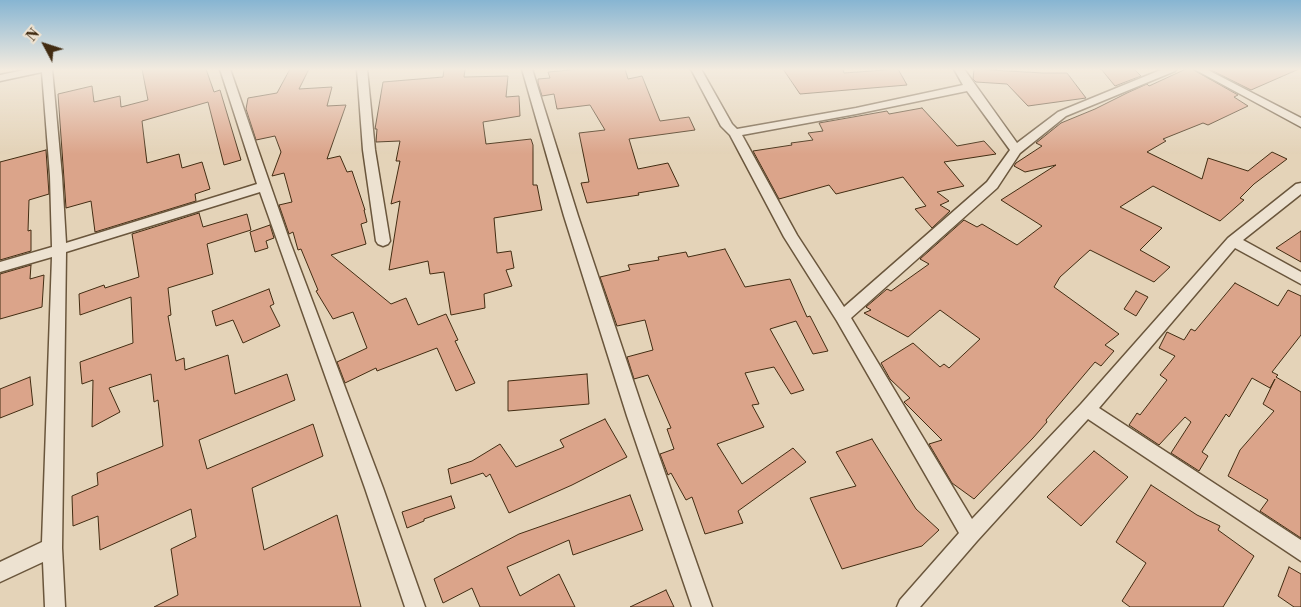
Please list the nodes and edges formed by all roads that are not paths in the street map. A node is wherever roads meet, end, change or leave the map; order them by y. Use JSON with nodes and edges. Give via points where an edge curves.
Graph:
{"nodes":[{"id":1,"x":49,"y":97,"type":"edge"},
{"id":2,"x":234,"y":97,"type":"edge"},
{"id":3,"x":364,"y":97,"type":"edge"},
{"id":4,"x":536,"y":97,"type":"edge"},
{"id":5,"x":711,"y":97,"type":"edge"},
{"id":6,"x":923,"y":97,"type":"edge"},
{"id":7,"x":978,"y":97,"type":"edge"},
{"id":8,"x":1102,"y":97,"type":"edge"},
{"id":9,"x":1253,"y":97,"type":"edge"},
{"id":10,"x":1301,"y":123,"type":"edge"},
{"id":11,"x":735,"y":133,"type":"junction"},
{"id":12,"x":1016,"y":150,"type":"junction"},
{"id":13,"x":264,"y":186,"type":"junction"},
{"id":14,"x":1301,"y":187,"type":"edge"},
{"id":15,"x":383,"y":241,"type":"dead end"},
{"id":16,"x":1233,"y":242,"type":"junction"},
{"id":17,"x":59,"y":249,"type":"junction"},
{"id":18,"x":0,"y":267,"type":"edge"},
{"id":19,"x":1301,"y":279,"type":"edge"},
{"id":20,"x":842,"y":317,"type":"junction"},
{"id":21,"x":1087,"y":409,"type":"junction"},
{"id":22,"x":970,"y":534,"type":"junction"},
{"id":23,"x":52,"y":548,"type":"junction"},
{"id":24,"x":1301,"y":551,"type":"edge"},
{"id":25,"x":0,"y":572,"type":"edge"},
{"id":26,"x":55,"y":607,"type":"edge"},
{"id":27,"x":415,"y":607,"type":"edge"},
{"id":28,"x":702,"y":607,"type":"edge"},
{"id":29,"x":907,"y":607,"type":"edge"}],
"edges":[{"from":1,"to":17,"type":"street"},
{"from":2,"to":13,"type":"street"},
{"from":3,"to":15,"type":"street","via":[[368,150]]},
{"from":4,"to":28,"type":"street","via":[[627,389]]},
{"from":5,"to":11,"type":"street","via":[[727,126]]},
{"from":6,"to":11,"type":"street"},
{"from":7,"to":12,"type":"street"},
{"from":8,"to":12,"type":"street","via":[[1062,114]]},
{"from":9,"to":10,"type":"street"},
{"from":11,"to":20,"type":"street","via":[[791,237]]},
{"from":12,"to":20,"type":"street","via":[[992,185]]},
{"from":13,"to":17,"type":"street"},
{"from":13,"to":27,"type":"street"},
{"from":14,"to":16,"type":"street"},
{"from":16,"to":19,"type":"street"},
{"from":16,"to":21,"type":"street"},
{"from":17,"to":18,"type":"street"},
{"from":17,"to":23,"type":"street"},
{"from":20,"to":22,"type":"street"},
{"from":21,"to":22,"type":"street"},
{"from":21,"to":24,"type":"street"},
{"from":22,"to":29,"type":"street"},
{"from":23,"to":25,"type":"street"},
{"from":23,"to":26,"type":"street"}]}
